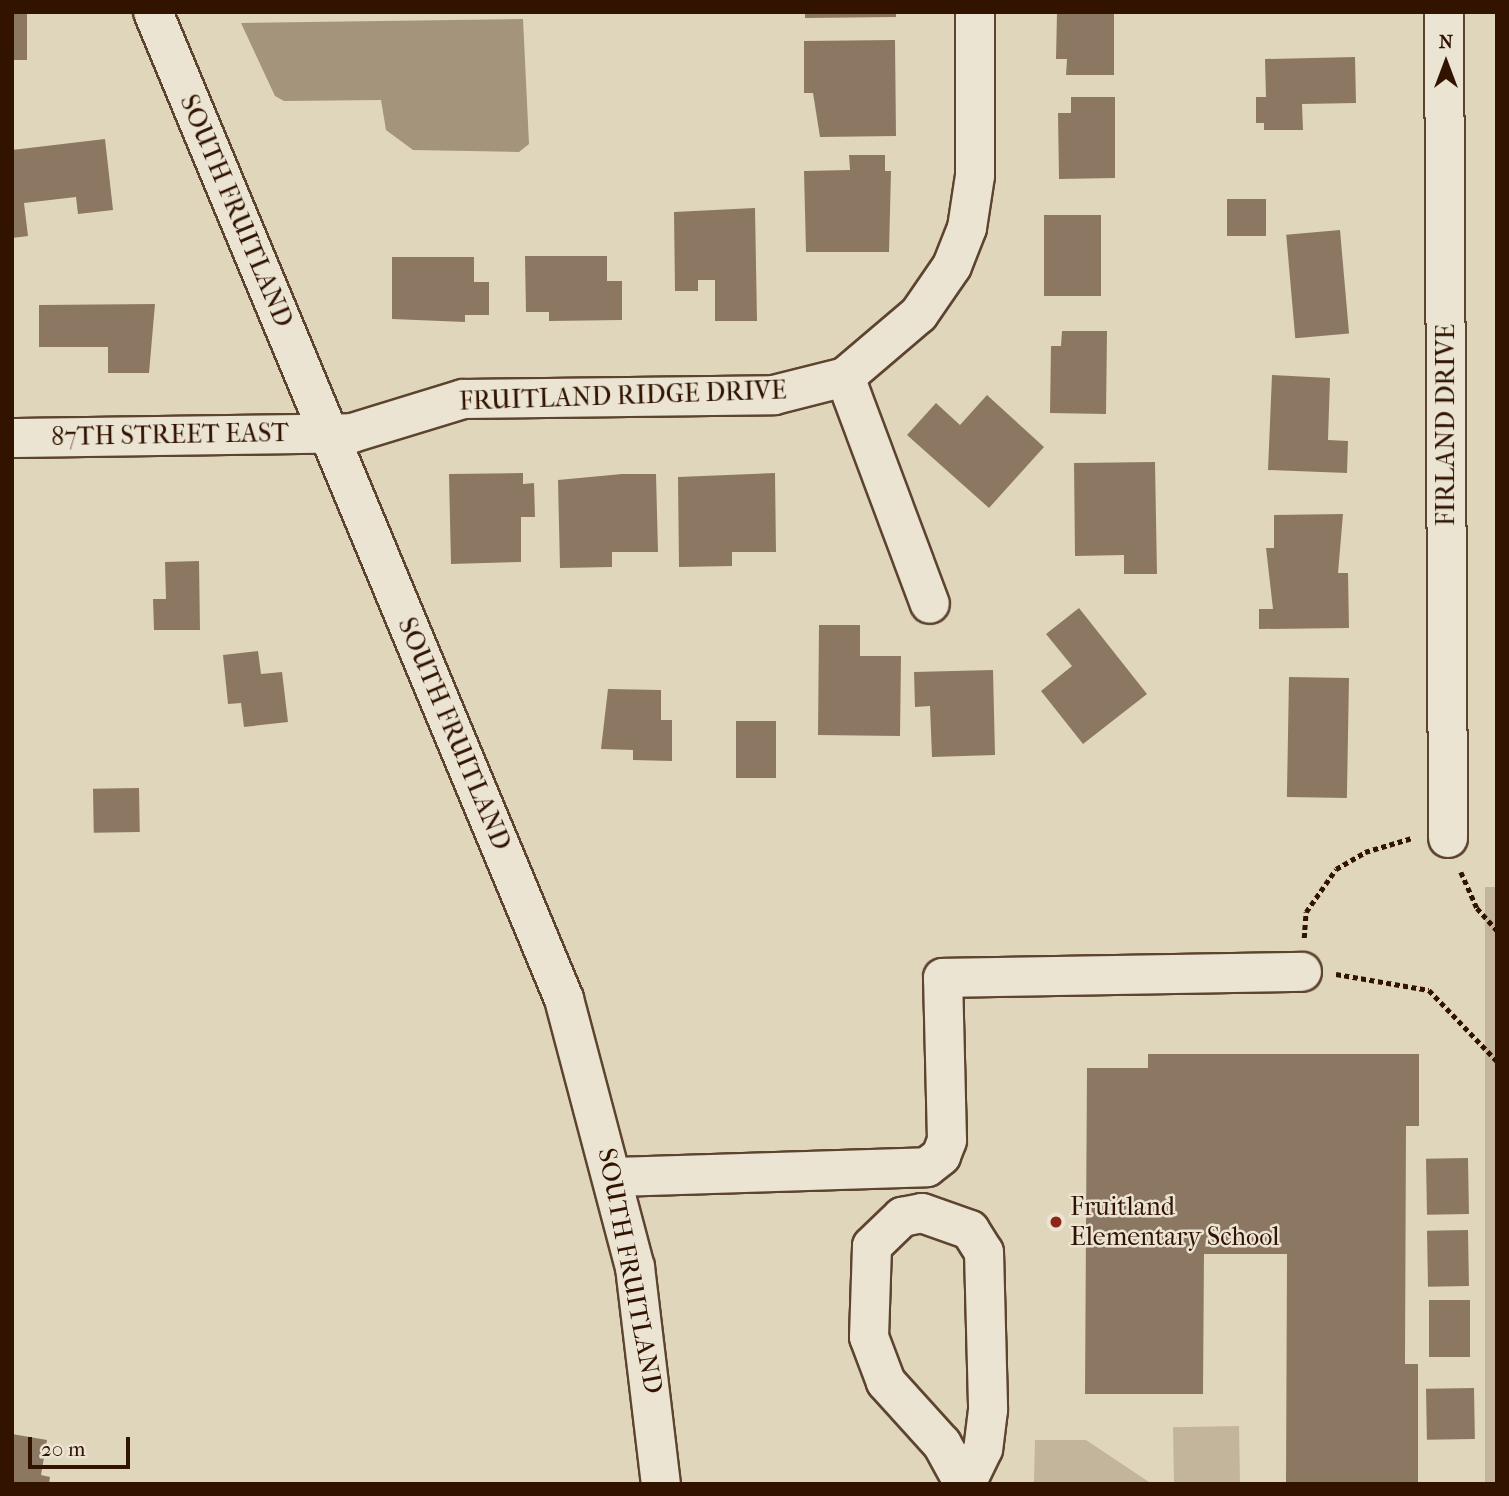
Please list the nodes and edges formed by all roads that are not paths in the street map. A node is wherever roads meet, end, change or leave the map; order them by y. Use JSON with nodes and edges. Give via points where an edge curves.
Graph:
{"nodes":[{"id":1,"x":153,"y":12,"type":"edge"},
{"id":2,"x":975,"y":12,"type":"edge"},
{"id":3,"x":1444,"y":12,"type":"edge"},
{"id":4,"x":845,"y":377,"type":"junction"},
{"id":5,"x":327,"y":432,"type":"junction"},
{"id":6,"x":12,"y":438,"type":"edge"},
{"id":7,"x":930,"y":604,"type":"dead end"},
{"id":8,"x":1448,"y":838,"type":"road end"},
{"id":9,"x":1302,"y":972,"type":"road end"},
{"id":10,"x":616,"y":1177,"type":"junction"},
{"id":11,"x":661,"y":1484,"type":"edge"},
{"id":12,"x":965,"y":1484,"type":"edge"}],
"edges":[{"from":1,"to":5,"type":"street","name":"SOUTH FRUITLAND"},
{"from":2,"to":4,"type":"street","name":"FRUITLAND RIDGE DRIVE","via":[[975,176],[967,228],[952,266],[919,314]]},
{"from":3,"to":8,"type":"street","name":"FIRLAND DRIVE"},
{"from":4,"to":5,"type":"street","name":"FRUITLAND RIDGE DRIVE","via":[[774,395],[463,399],[368,429]]},
{"from":4,"to":7,"type":"street"},
{"from":5,"to":6,"type":"street","name":"87TH STREET EAST"},
{"from":5,"to":10,"type":"street","name":"SOUTH FRUITLAND","via":[[530,913],[568,1012]]},
{"from":9,"to":10,"type":"street","via":[[943,978],[947,1140],[941,1156],[927,1167]]},
{"from":10,"to":11,"type":"street","name":"SOUTH FRUITLAND","via":[[650,1358]]},
{"from":12,"to":12,"type":"street","via":[[983,1448],[988,1410],[984,1252],[970,1230],[922,1213],[902,1217],[872,1246],[870,1337],[886,1382],[942,1444]]}]}
